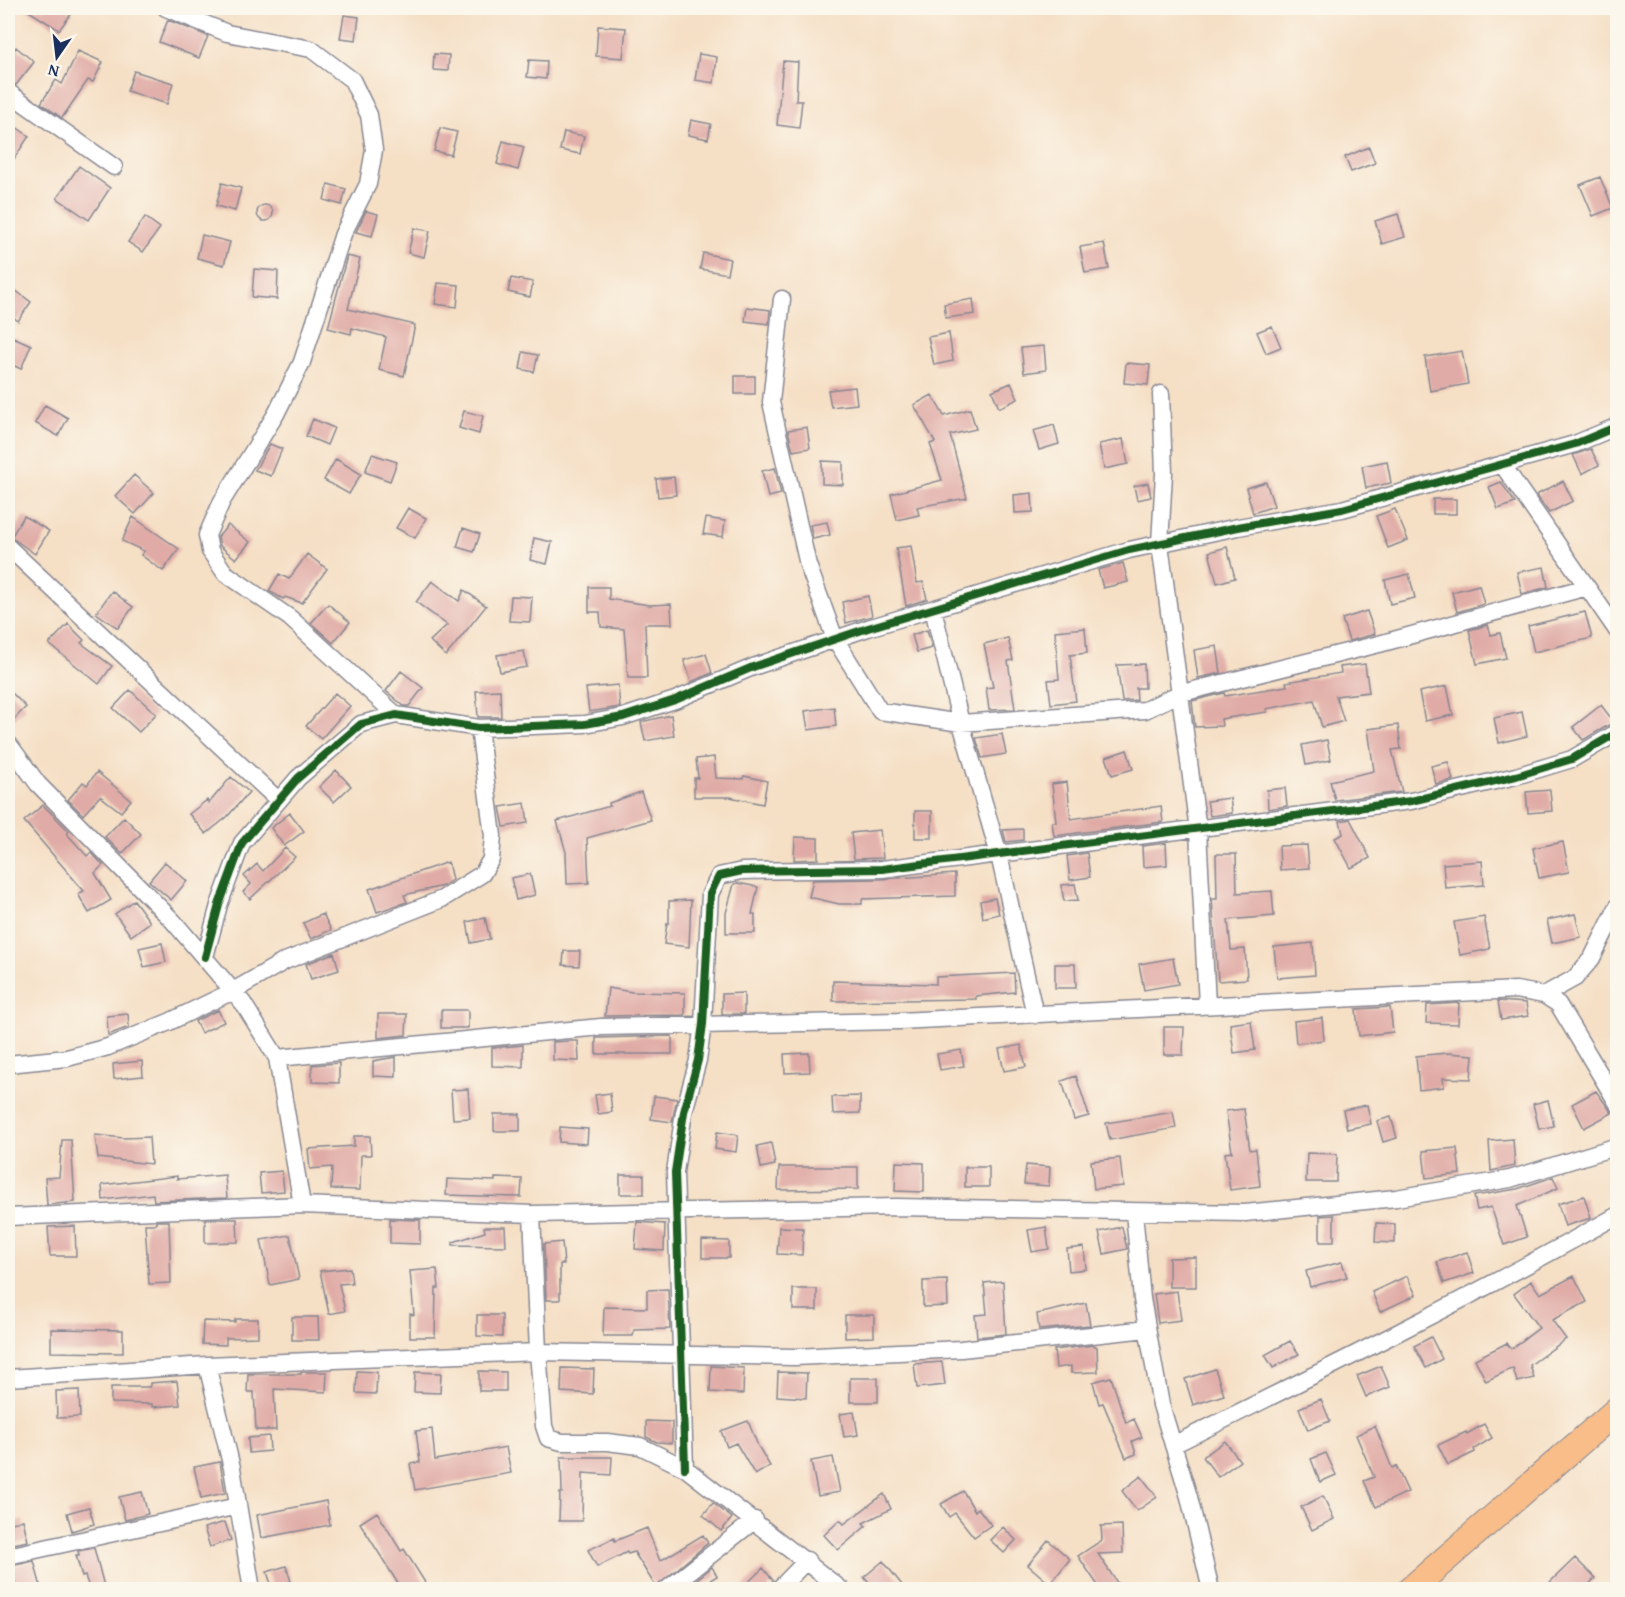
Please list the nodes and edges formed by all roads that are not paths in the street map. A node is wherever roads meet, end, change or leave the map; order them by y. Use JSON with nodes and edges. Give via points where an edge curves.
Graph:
{"nodes":[{"id":1,"x":166,"y":8,"type":"edge"},
{"id":2,"x":8,"y":92,"type":"edge"},
{"id":3,"x":114,"y":167,"type":"dead end"},
{"id":4,"x":782,"y":299,"type":"dead end"},
{"id":5,"x":1161,"y":394,"type":"dead end"},
{"id":6,"x":1617,"y":426,"type":"edge"},
{"id":7,"x":1502,"y":464,"type":"junction"},
{"id":8,"x":1160,"y":544,"type":"junction"},
{"id":9,"x":8,"y":547,"type":"edge"},
{"id":10,"x":1587,"y":587,"type":"junction"},
{"id":11,"x":933,"y":609,"type":"junction"},
{"id":12,"x":1617,"y":632,"type":"edge"},
{"id":13,"x":835,"y":639,"type":"junction"},
{"id":14,"x":1178,"y":694,"type":"junction"},
{"id":15,"x":396,"y":715,"type":"junction"},
{"id":16,"x":961,"y":723,"type":"junction"},
{"id":17,"x":478,"y":728,"type":"junction"},
{"id":18,"x":1617,"y":732,"type":"edge"},
{"id":19,"x":8,"y":743,"type":"edge"},
{"id":20,"x":278,"y":800,"type":"junction"},
{"id":21,"x":1198,"y":830,"type":"junction"},
{"id":22,"x":999,"y":855,"type":"junction"},
{"id":23,"x":1617,"y":906,"type":"edge"},
{"id":24,"x":205,"y":957,"type":"junction"},
{"id":25,"x":233,"y":991,"type":"junction"},
{"id":26,"x":1544,"y":995,"type":"junction"},
{"id":27,"x":1207,"y":1005,"type":"junction"},
{"id":28,"x":1035,"y":1015,"type":"junction"},
{"id":29,"x":703,"y":1024,"type":"junction"},
{"id":30,"x":277,"y":1058,"type":"junction"},
{"id":31,"x":8,"y":1064,"type":"edge"},
{"id":32,"x":1617,"y":1104,"type":"edge"},
{"id":33,"x":1617,"y":1146,"type":"edge"},
{"id":34,"x":302,"y":1205,"type":"junction"},
{"id":35,"x":675,"y":1212,"type":"junction"},
{"id":36,"x":1134,"y":1212,"type":"junction"},
{"id":37,"x":532,"y":1214,"type":"junction"},
{"id":38,"x":1617,"y":1215,"type":"edge"},
{"id":39,"x":8,"y":1217,"type":"edge"},
{"id":40,"x":1147,"y":1329,"type":"junction"},
{"id":41,"x":538,"y":1352,"type":"junction"},
{"id":42,"x":681,"y":1355,"type":"junction"},
{"id":43,"x":207,"y":1365,"type":"junction"},
{"id":44,"x":8,"y":1378,"type":"edge"},
{"id":45,"x":1617,"y":1408,"type":"edge"},
{"id":46,"x":1173,"y":1444,"type":"junction"},
{"id":47,"x":685,"y":1468,"type":"junction"},
{"id":48,"x":238,"y":1506,"type":"junction"},
{"id":49,"x":755,"y":1520,"type":"junction"},
{"id":50,"x":8,"y":1556,"type":"edge"},
{"id":51,"x":807,"y":1560,"type":"junction"},
{"id":52,"x":252,"y":1590,"type":"edge"},
{"id":53,"x":666,"y":1590,"type":"edge"},
{"id":54,"x":778,"y":1590,"type":"edge"},
{"id":55,"x":842,"y":1590,"type":"edge"},
{"id":56,"x":1211,"y":1590,"type":"edge"},
{"id":57,"x":1410,"y":1590,"type":"edge"}],
"edges":[{"from":1,"to":15,"type":"street","via":[[226,33],[311,49],[352,80],[369,115],[374,150],[368,184],[344,234],[302,362],[276,414],[222,501],[207,535],[210,551],[225,573],[290,618]]},
{"from":2,"to":3,"type":"street"},
{"from":4,"to":13,"type":"street","via":[[771,402],[808,564]]},
{"from":5,"to":8,"type":"street","via":[[1164,473]]},
{"from":6,"to":7,"type":"street","via":[[1575,444]]},
{"from":7,"to":8,"type":"street","via":[[1342,509]]},
{"from":7,"to":10,"type":"street"},
{"from":8,"to":11,"type":"street","via":[[1128,550]]},
{"from":8,"to":14,"type":"street"},
{"from":9,"to":20,"type":"street"},
{"from":10,"to":12,"type":"street"},
{"from":10,"to":14,"type":"street"},
{"from":11,"to":13,"type":"street"},
{"from":11,"to":16,"type":"street"},
{"from":13,"to":16,"type":"street","via":[[880,711]]},
{"from":13,"to":17,"type":"street","via":[[623,717],[585,724]]},
{"from":14,"to":16,"type":"street","via":[[1145,710]]},
{"from":14,"to":21,"type":"street"},
{"from":15,"to":17,"type":"street"},
{"from":15,"to":20,"type":"street","via":[[361,724]]},
{"from":16,"to":22,"type":"street"},
{"from":17,"to":25,"type":"street","via":[[493,836],[491,859],[482,874],[442,899],[285,961]]},
{"from":18,"to":21,"type":"street","via":[[1572,759],[1411,801]]},
{"from":19,"to":24,"type":"street","via":[[38,784]]},
{"from":20,"to":24,"type":"street","via":[[242,843]]},
{"from":21,"to":22,"type":"street"},
{"from":21,"to":27,"type":"street"},
{"from":22,"to":28,"type":"street"},
{"from":22,"to":29,"type":"street","via":[[882,869],[742,870],[719,876],[710,894]]},
{"from":23,"to":26,"type":"street","via":[[1586,965],[1575,978]]},
{"from":24,"to":25,"type":"street"},
{"from":25,"to":30,"type":"street"},
{"from":25,"to":31,"type":"street","via":[[108,1047],[67,1058]]},
{"from":26,"to":27,"type":"street","via":[[1516,990]]},
{"from":26,"to":32,"type":"street","via":[[1558,1004]]},
{"from":27,"to":28,"type":"street"},
{"from":28,"to":29,"type":"street"},
{"from":29,"to":30,"type":"street","via":[[601,1027]]},
{"from":29,"to":35,"type":"street","via":[[675,1172]]},
{"from":30,"to":34,"type":"street"},
{"from":33,"to":36,"type":"street","via":[[1510,1179],[1396,1198],[1245,1213]]},
{"from":34,"to":37,"type":"street"},
{"from":34,"to":39,"type":"street"},
{"from":35,"to":36,"type":"street","via":[[896,1207]]},
{"from":35,"to":37,"type":"street"},
{"from":35,"to":42,"type":"street"},
{"from":36,"to":40,"type":"street"},
{"from":37,"to":41,"type":"street"},
{"from":38,"to":46,"type":"street","via":[[1357,1354]]},
{"from":40,"to":42,"type":"street","via":[[961,1349],[795,1357]]},
{"from":40,"to":46,"type":"street","via":[[1161,1405]]},
{"from":41,"to":42,"type":"street"},
{"from":41,"to":43,"type":"street"},
{"from":41,"to":47,"type":"street","via":[[548,1438],[640,1446]]},
{"from":42,"to":47,"type":"street"},
{"from":43,"to":44,"type":"street"},
{"from":43,"to":48,"type":"street"},
{"from":45,"to":57,"type":"main road"},
{"from":46,"to":56,"type":"street"},
{"from":47,"to":49,"type":"street"},
{"from":48,"to":50,"type":"street"},
{"from":48,"to":52,"type":"street"},
{"from":49,"to":51,"type":"street"},
{"from":49,"to":53,"type":"street"},
{"from":51,"to":54,"type":"street"},
{"from":51,"to":55,"type":"street"}]}
